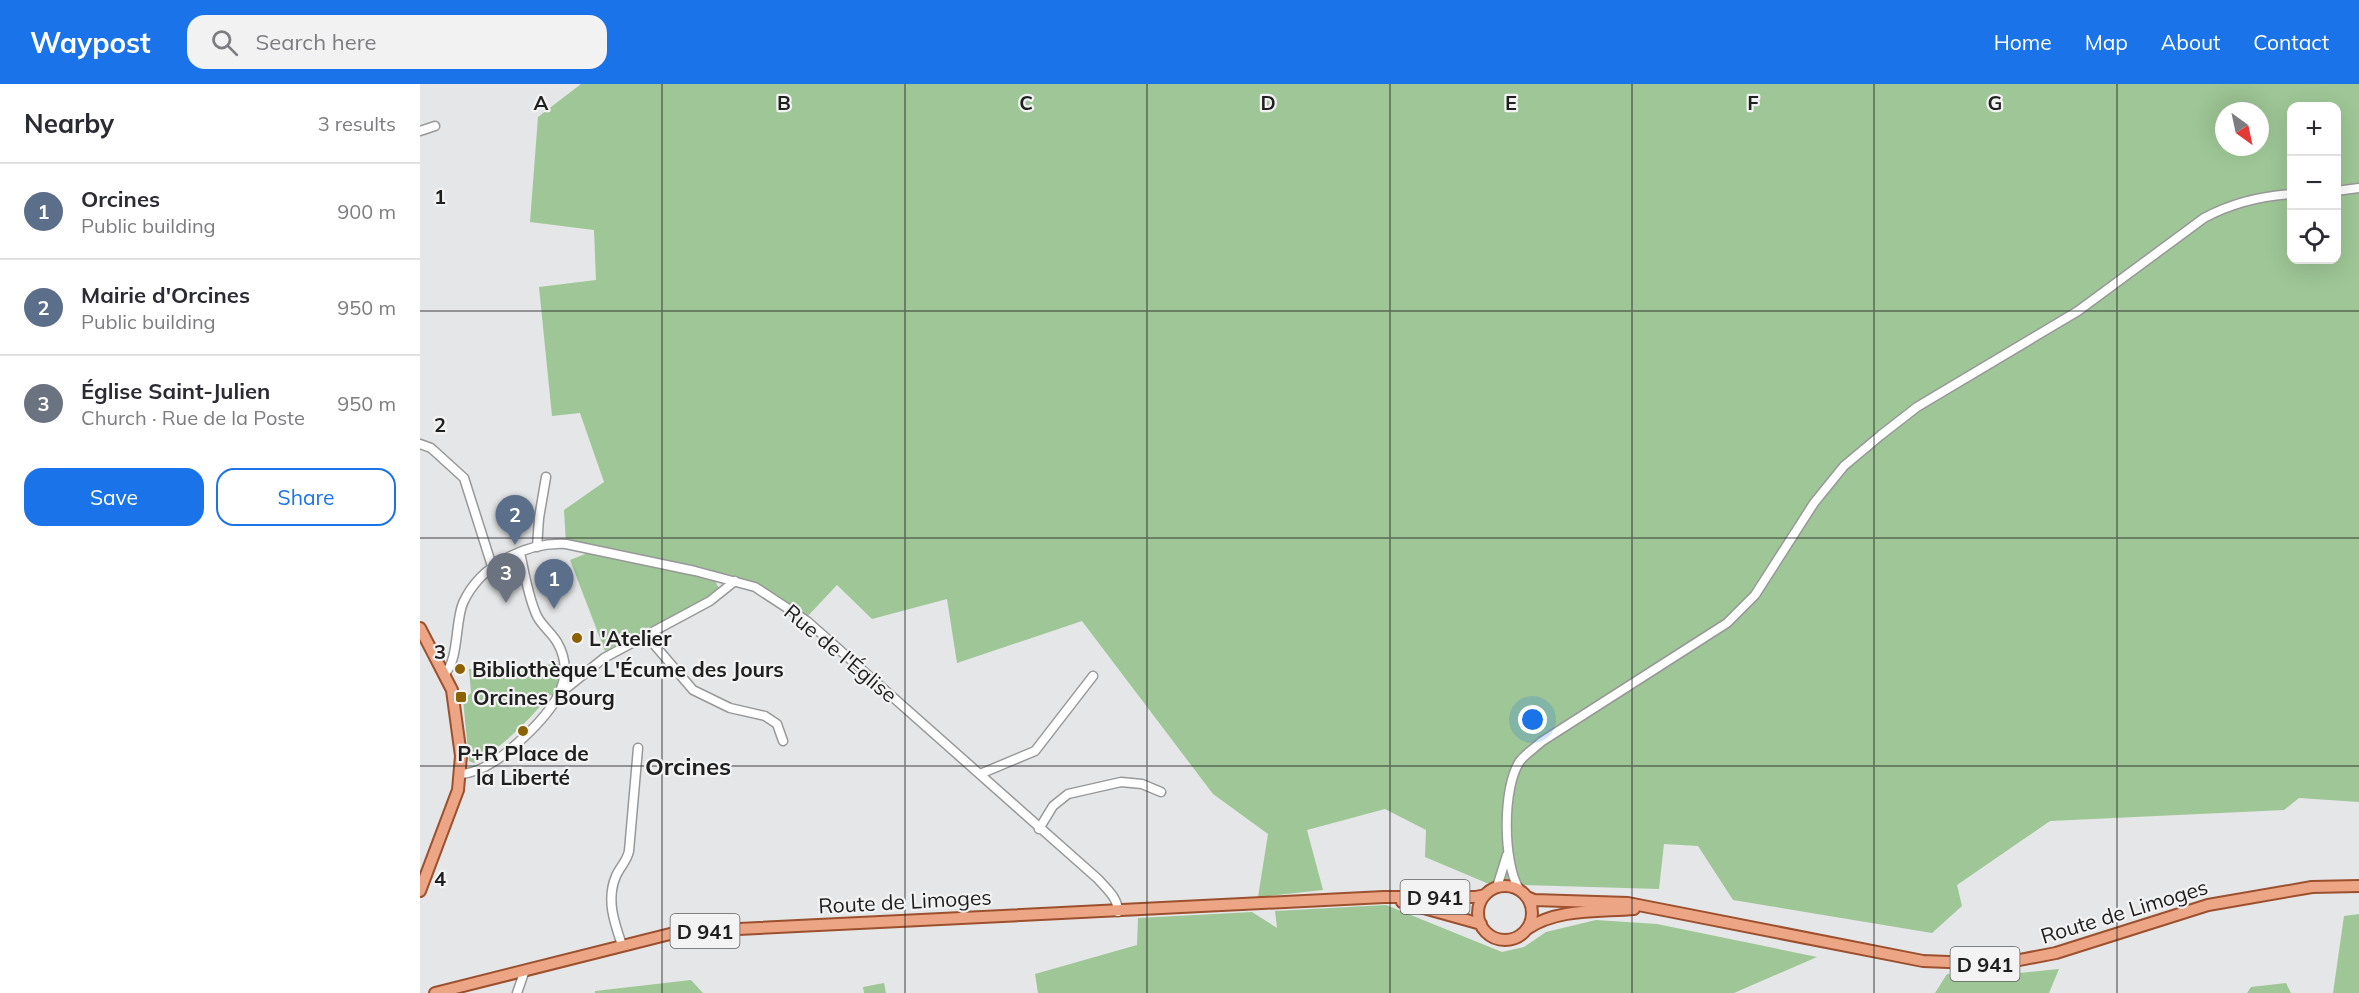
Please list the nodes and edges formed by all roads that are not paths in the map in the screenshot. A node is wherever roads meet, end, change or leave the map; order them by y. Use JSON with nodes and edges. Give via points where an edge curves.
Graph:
{"nodes":[{"id":1,"x":435,"y":126,"type":"dead end"},
{"id":2,"x":420,"y":131,"type":"edge"},
{"id":3,"x":2359,"y":188,"type":"edge"},
{"id":4,"x":2341,"y":190,"type":"edge"},
{"id":5,"x":2287,"y":194,"type":"edge"},
{"id":6,"x":420,"y":444,"type":"edge"},
{"id":7,"x":546,"y":477,"type":"dead end"},
{"id":8,"x":537,"y":547,"type":"junction"},
{"id":9,"x":520,"y":553,"type":"junction"},
{"id":10,"x":492,"y":566,"type":"junction"},
{"id":11,"x":735,"y":581,"type":"junction"},
{"id":12,"x":420,"y":628,"type":"edge"},
{"id":13,"x":646,"y":635,"type":"junction"},
{"id":14,"x":444,"y":674,"type":"junction"},
{"id":15,"x":1093,"y":676,"type":"dead end"},
{"id":16,"x":563,"y":688,"type":"junction"},
{"id":17,"x":783,"y":741,"type":"dead end"},
{"id":18,"x":638,"y":748,"type":"dead end"},
{"id":19,"x":460,"y":774,"type":"junction"},
{"id":20,"x":980,"y":774,"type":"junction"},
{"id":21,"x":1161,"y":792,"type":"dead end"},
{"id":22,"x":1039,"y":829,"type":"junction"},
{"id":23,"x":1508,"y":852,"type":"junction"},
{"id":24,"x":2359,"y":885,"type":"edge"},
{"id":25,"x":1497,"y":887,"type":"junction"},
{"id":26,"x":420,"y":891,"type":"edge"},
{"id":27,"x":1523,"y":893,"type":"junction"},
{"id":28,"x":1485,"y":895,"type":"junction"},
{"id":29,"x":1384,"y":897,"type":"junction"},
{"id":30,"x":1653,"y":907,"type":"junction"},
{"id":31,"x":1118,"y":912,"type":"junction"},
{"id":32,"x":1481,"y":924,"type":"junction"},
{"id":33,"x":1527,"y":929,"type":"junction"},
{"id":34,"x":622,"y":945,"type":"junction"},
{"id":35,"x":525,"y":970,"type":"junction"},
{"id":36,"x":435,"y":993,"type":"edge"},
{"id":37,"x":517,"y":993,"type":"edge"}],
"edges":[{"from":1,"to":2,"type":"street"},
{"from":3,"to":4,"type":"street"},
{"from":5,"to":23,"type":"street","via":[[2225,207],[2204,218],[2078,311],[1917,407],[1844,466],[1814,503],[1755,595],[1727,623],[1541,742],[1520,761],[1511,785]]},
{"from":6,"to":10,"type":"street","via":[[431,448],[464,478]]},
{"from":7,"to":8,"type":"street"},
{"from":8,"to":9,"type":"street","name":"Rue de l'Église"},
{"from":8,"to":11,"type":"street","name":"Rue de l'Église","via":[[566,544]]},
{"from":9,"to":10,"type":"street","name":"Rue de l'Église"},
{"from":9,"to":16,"type":"street","via":[[533,608],[558,644],[563,661]]},
{"from":10,"to":14,"type":"street","via":[[463,603],[451,663]]},
{"from":11,"to":13,"type":"street","via":[[710,602]]},
{"from":11,"to":20,"type":"street","name":"Rue de l'Église","via":[[755,587],[801,616]]},
{"from":12,"to":14,"type":"main road"},
{"from":13,"to":16,"type":"street","via":[[604,658]]},
{"from":13,"to":17,"type":"street","via":[[693,690],[730,708],[765,716],[777,724]]},
{"from":14,"to":19,"type":"main road","via":[[455,700]]},
{"from":15,"to":20,"type":"street","via":[[1035,752]]},
{"from":16,"to":19,"type":"street","via":[[558,699],[511,750],[480,770]]},
{"from":18,"to":34,"type":"street","via":[[629,851],[611,895]]},
{"from":19,"to":26,"type":"main road","via":[[458,790]]},
{"from":20,"to":22,"type":"street","name":"Rue de l'Église"},
{"from":21,"to":22,"type":"street","via":[[1142,784],[1121,782],[1068,794],[1053,806]]},
{"from":22,"to":31,"type":"street","name":"Rue de l'Église","via":[[1098,879],[1112,895]]},
{"from":23,"to":25,"type":"street"},
{"from":23,"to":27,"type":"street","via":[[1512,877]]},
{"from":24,"to":30,"type":"main road","name":"Route de Limoges","number":"D 941","via":[[2312,887],[2208,905],[2056,953],[1999,964],[1923,961]]},
{"from":25,"to":27,"type":"main road","via":[[1508,886]]},
{"from":25,"to":28,"type":"main road"},
{"from":27,"to":30,"type":"main road","name":"Route de Limoges","number":"D 941","via":[[1534,900]]},
{"from":27,"to":33,"type":"main road","via":[[1532,913]]},
{"from":28,"to":29,"type":"main road","name":"Route de Limoges","number":"D 941"},
{"from":28,"to":32,"type":"main road","via":[[1479,909]]},
{"from":29,"to":31,"type":"main road","name":"Route de Limoges","number":"D 941"},
{"from":29,"to":32,"type":"main road","name":"Route de Limoges","number":"D 941"},
{"from":30,"to":33,"type":"main road","name":"Route de Limoges","number":"D 941","via":[[1579,912],[1536,922]]},
{"from":31,"to":34,"type":"main road","name":"Route de Limoges","number":"D 941","via":[[688,932]]},
{"from":32,"to":33,"type":"main road","via":[[1486,932],[1502,939]]},
{"from":34,"to":35,"type":"main road","name":"Route de Limoges","number":"D 941"},
{"from":35,"to":36,"type":"main road","name":"Route de Limoges","number":"D 941"},
{"from":35,"to":37,"type":"street"}]}
